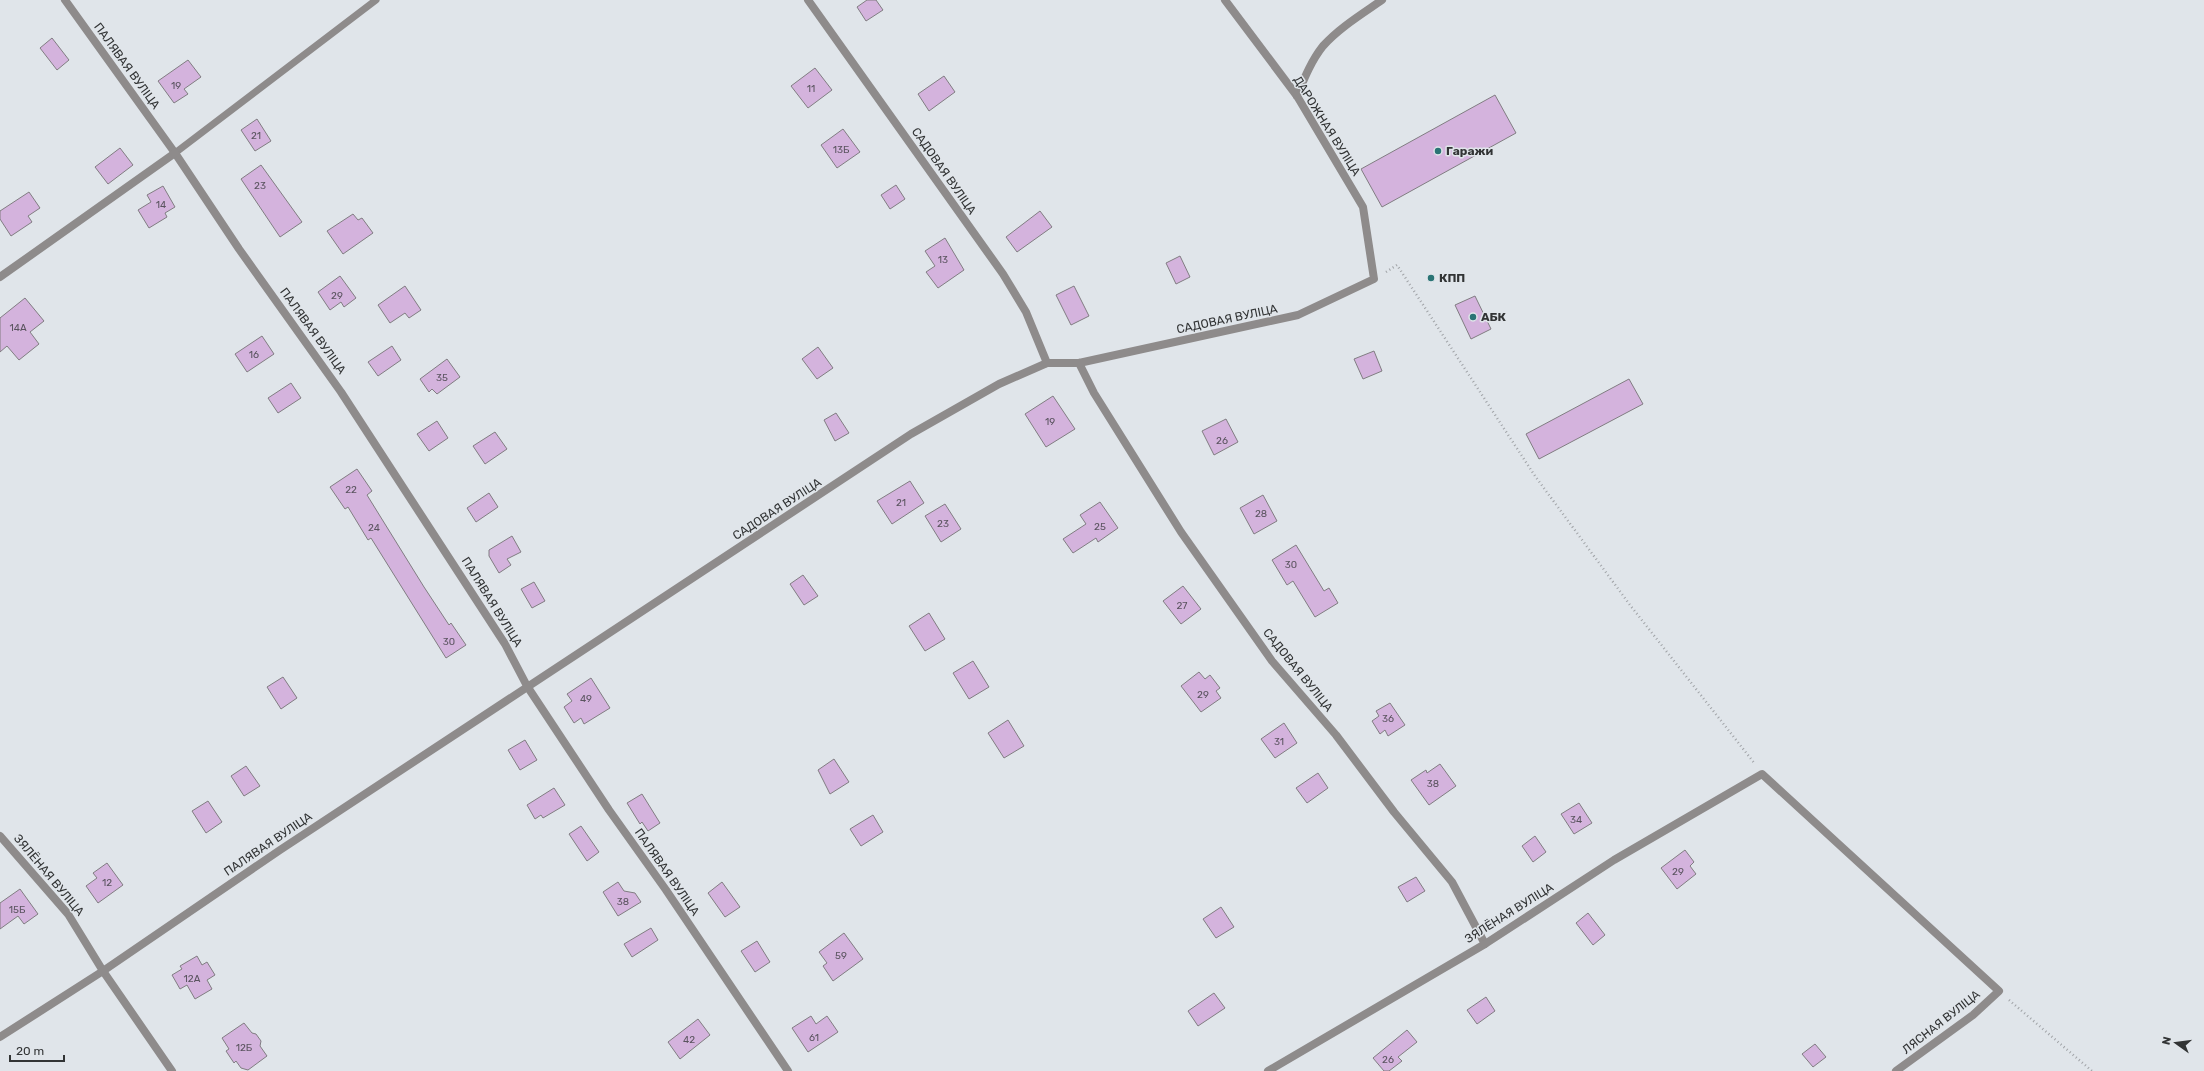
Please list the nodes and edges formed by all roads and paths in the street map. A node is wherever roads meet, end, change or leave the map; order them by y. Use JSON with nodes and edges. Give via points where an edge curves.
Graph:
{"nodes":[{"id":1,"x":64,"y":0,"type":"edge"},
{"id":2,"x":376,"y":0,"type":"edge"},
{"id":3,"x":808,"y":0,"type":"edge"},
{"id":4,"x":1226,"y":0,"type":"edge"},
{"id":5,"x":1382,"y":0,"type":"edge"},
{"id":6,"x":1297,"y":96,"type":"junction"},
{"id":7,"x":175,"y":153,"type":"junction"},
{"id":8,"x":0,"y":277,"type":"edge"},
{"id":9,"x":1374,"y":279,"type":"junction"},
{"id":10,"x":1047,"y":363,"type":"junction"},
{"id":11,"x":1078,"y":363,"type":"junction"},
{"id":12,"x":527,"y":686,"type":"junction"},
{"id":13,"x":1762,"y":774,"type":"junction"},
{"id":14,"x":0,"y":836,"type":"edge"},
{"id":15,"x":1485,"y":944,"type":"junction"},
{"id":16,"x":103,"y":971,"type":"junction"},
{"id":17,"x":1998,"y":991,"type":"junction"},
{"id":18,"x":0,"y":1037,"type":"edge"},
{"id":19,"x":172,"y":1071,"type":"edge"},
{"id":20,"x":788,"y":1071,"type":"edge"},
{"id":21,"x":1268,"y":1071,"type":"edge"},
{"id":22,"x":1896,"y":1071,"type":"edge"},
{"id":23,"x":2092,"y":1071,"type":"edge"}],
"edges":[{"from":1,"to":7,"type":"street","name":"ПАЛЯВАЯ ВУЛІЦА"},
{"from":2,"to":7,"type":"lane"},
{"from":3,"to":10,"type":"street","name":"САДОВАЯ ВУЛІЦА","via":[[1003,274],[1026,312]]},
{"from":4,"to":6,"type":"street","name":"ДАРОЖНАЯ ВУЛІЦА"},
{"from":5,"to":6,"type":"street","via":[[1323,46],[1306,71]]},
{"from":6,"to":9,"type":"street","name":"ДАРОЖНАЯ ВУЛІЦА","via":[[1363,207]]},
{"from":7,"to":8,"type":"street"},
{"from":7,"to":12,"type":"street","name":"ПАЛЯВАЯ ВУЛІЦА","via":[[346,398],[500,637]]},
{"from":9,"to":11,"type":"street","name":"САДОВАЯ ВУЛІЦА","via":[[1298,315]]},
{"from":9,"to":13,"type":"path","via":[[1397,265],[1535,476],[1630,605]]},
{"from":10,"to":11,"type":"street","name":"САДОВАЯ ВУЛІЦА"},
{"from":10,"to":12,"type":"street","name":"САДОВАЯ ВУЛІЦА","via":[[999,384],[911,434]]},
{"from":11,"to":15,"type":"street","name":"САДОВАЯ ВУЛІЦА","via":[[1098,400],[1181,532],[1272,661],[1336,735],[1394,812],[1452,882]]},
{"from":12,"to":16,"type":"street","name":"ПАЛЯВАЯ ВУЛІЦА"},
{"from":12,"to":20,"type":"street","name":"ПАЛЯВАЯ ВУЛІЦА"},
{"from":13,"to":15,"type":"street","name":"ЗЯЛЁНАЯ ВУЛІЦА","via":[[1614,860]]},
{"from":13,"to":17,"type":"street"},
{"from":14,"to":16,"type":"street","name":"ЗЯЛЁНАЯ ВУЛІЦА","via":[[68,914]]},
{"from":15,"to":21,"type":"street","name":"ЗЯЛЁНАЯ ВУЛІЦА"},
{"from":16,"to":18,"type":"street"},
{"from":16,"to":19,"type":"street","name":"ЗЯЛЁНАЯ ВУЛІЦА"},
{"from":17,"to":22,"type":"street","name":"ЛЯСНАЯ ВУЛІЦА","via":[[1973,1015]]},
{"from":17,"to":23,"type":"path"}]}
